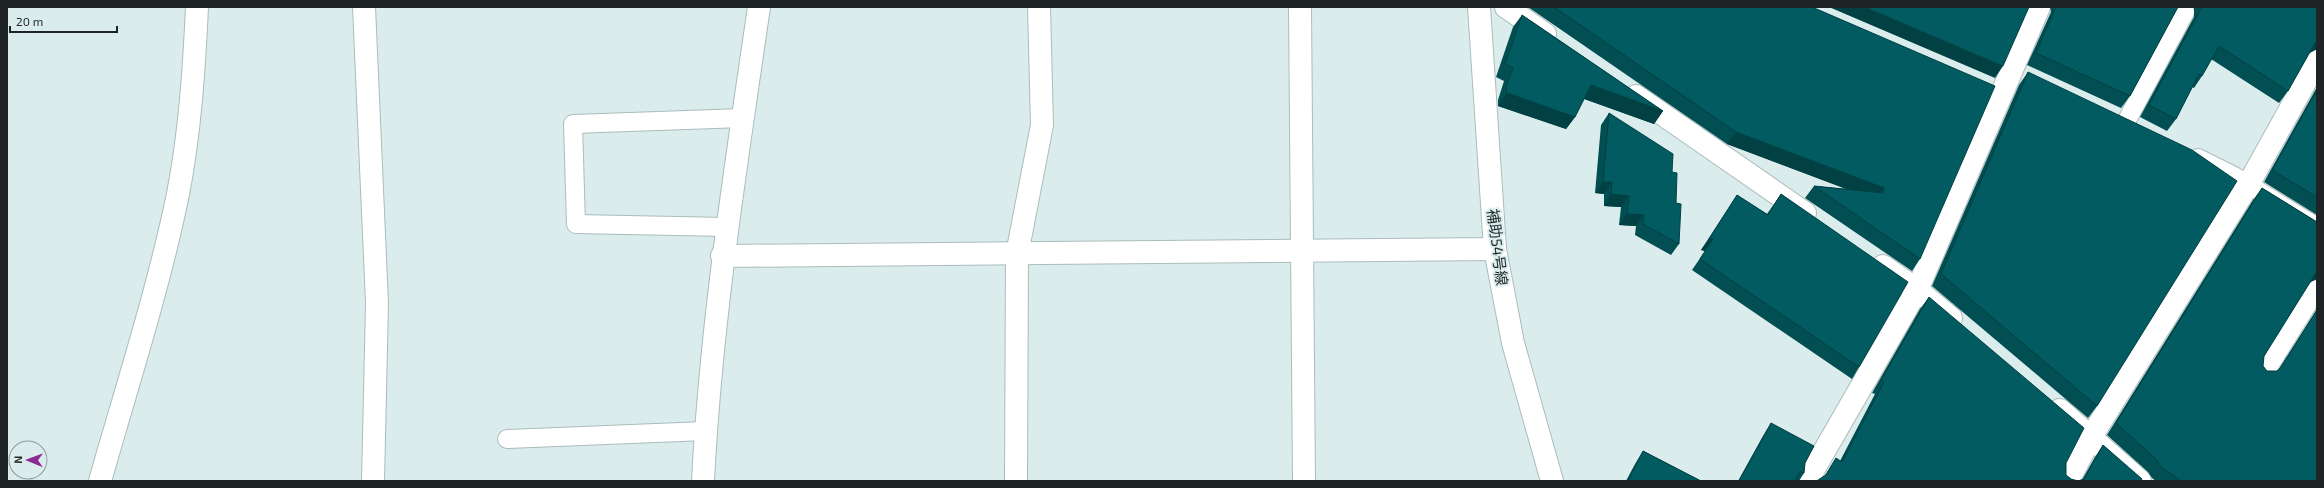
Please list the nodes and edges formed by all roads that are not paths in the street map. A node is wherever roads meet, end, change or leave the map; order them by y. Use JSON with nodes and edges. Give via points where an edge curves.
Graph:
{"nodes":[{"id":1,"x":197,"y":7,"type":"edge"},
{"id":2,"x":364,"y":7,"type":"edge"},
{"id":3,"x":759,"y":7,"type":"edge"},
{"id":4,"x":1039,"y":7,"type":"edge"},
{"id":5,"x":1300,"y":7,"type":"edge"},
{"id":6,"x":1479,"y":7,"type":"edge"},
{"id":7,"x":1506,"y":7,"type":"edge"},
{"id":8,"x":2039,"y":7,"type":"edge"},
{"id":9,"x":2185,"y":12,"type":"dead end"},
{"id":10,"x":1564,"y":47,"type":"edge"},
{"id":11,"x":2317,"y":61,"type":"edge"},
{"id":12,"x":1617,"y":83,"type":"edge"},
{"id":13,"x":743,"y":118,"type":"junction"},
{"id":14,"x":2126,"y":122,"type":"edge"},
{"id":15,"x":2180,"y":149,"type":"edge"},
{"id":16,"x":2248,"y":185,"type":"junction"},
{"id":17,"x":1819,"y":223,"type":"edge"},
{"id":18,"x":727,"y":227,"type":"junction"},
{"id":19,"x":2317,"y":227,"type":"edge"},
{"id":20,"x":1495,"y":249,"type":"junction"},
{"id":21,"x":1301,"y":251,"type":"junction"},
{"id":22,"x":1018,"y":254,"type":"junction"},
{"id":23,"x":1865,"y":254,"type":"edge"},
{"id":24,"x":722,"y":256,"type":"junction"},
{"id":25,"x":2317,"y":289,"type":"edge"},
{"id":26,"x":1917,"y":290,"type":"junction"},
{"id":27,"x":1965,"y":330,"type":"edge"},
{"id":28,"x":2264,"y":374,"type":"edge"},
{"id":29,"x":2043,"y":396,"type":"edge"},
{"id":30,"x":705,"y":431,"type":"junction"},
{"id":31,"x":2091,"y":437,"type":"junction"},
{"id":32,"x":507,"y":440,"type":"dead end"},
{"id":33,"x":100,"y":481,"type":"edge"},
{"id":34,"x":373,"y":481,"type":"edge"},
{"id":35,"x":703,"y":481,"type":"edge"},
{"id":36,"x":1016,"y":481,"type":"edge"},
{"id":37,"x":1304,"y":481,"type":"edge"},
{"id":38,"x":1552,"y":481,"type":"edge"},
{"id":39,"x":1806,"y":481,"type":"edge"},
{"id":40,"x":2068,"y":481,"type":"edge"},
{"id":41,"x":2140,"y":481,"type":"edge"}],
"edges":[{"from":1,"to":33,"type":"street","via":[[193,88],[178,194],[155,290]]},
{"from":2,"to":34,"type":"street","via":[[377,303]]},
{"from":3,"to":13,"type":"street"},
{"from":4,"to":22,"type":"street","via":[[1042,125]]},
{"from":5,"to":21,"type":"street"},
{"from":6,"to":20,"type":"street","name":"補助54号線"},
{"from":7,"to":10,"type":"street"},
{"from":8,"to":26,"type":"street","via":[[2019,73],[1994,90]]},
{"from":9,"to":14,"type":"lane"},
{"from":11,"to":16,"type":"street"},
{"from":12,"to":17,"type":"street"},
{"from":13,"to":18,"type":"street"},
{"from":13,"to":18,"type":"lane","via":[[573,124],[576,224]]},
{"from":15,"to":16,"type":"lane"},
{"from":16,"to":19,"type":"lane"},
{"from":16,"to":31,"type":"street"},
{"from":18,"to":24,"type":"street"},
{"from":20,"to":21,"type":"street"},
{"from":20,"to":38,"type":"street","name":"補助54号線","via":[[1513,343]]},
{"from":21,"to":22,"type":"street"},
{"from":21,"to":37,"type":"street"},
{"from":22,"to":24,"type":"street"},
{"from":22,"to":36,"type":"street"},
{"from":23,"to":26,"type":"street"},
{"from":24,"to":30,"type":"street"},
{"from":25,"to":28,"type":"lane"},
{"from":26,"to":27,"type":"street"},
{"from":26,"to":39,"type":"street"},
{"from":29,"to":31,"type":"street"},
{"from":30,"to":32,"type":"lane"},
{"from":30,"to":35,"type":"street"},
{"from":31,"to":40,"type":"street"},
{"from":31,"to":41,"type":"street"}]}
